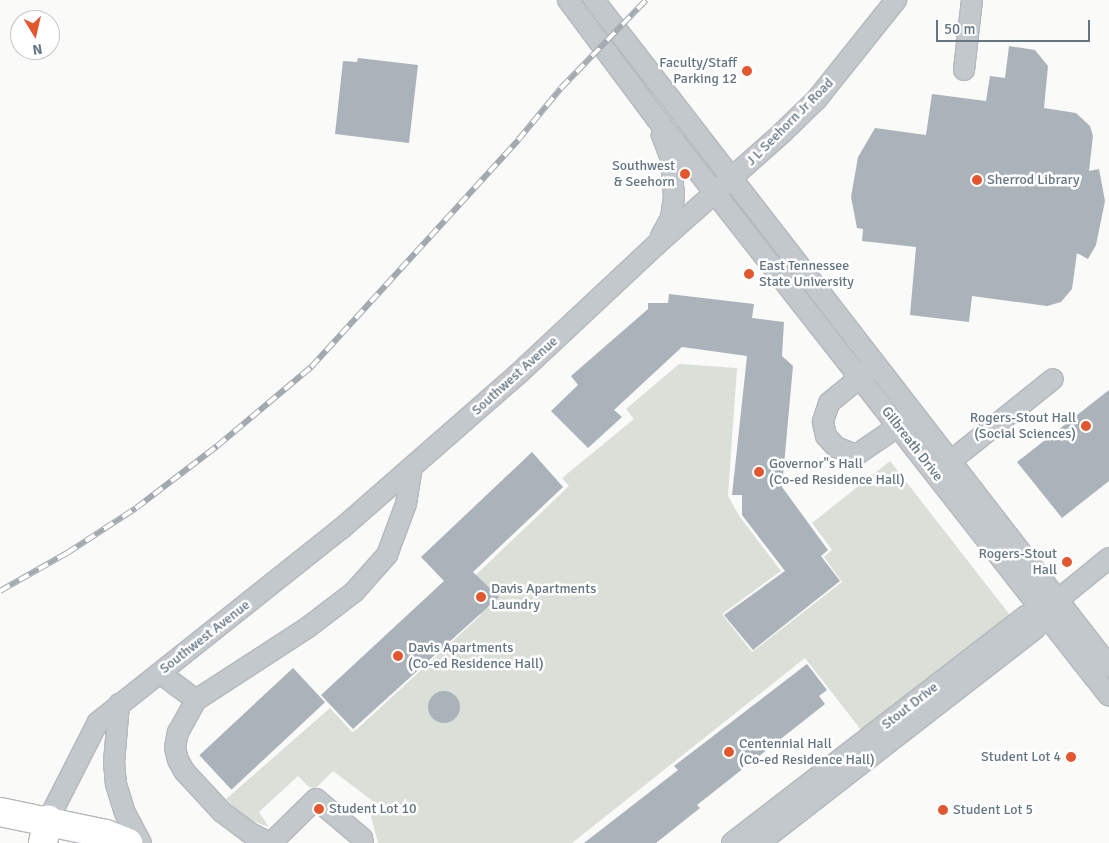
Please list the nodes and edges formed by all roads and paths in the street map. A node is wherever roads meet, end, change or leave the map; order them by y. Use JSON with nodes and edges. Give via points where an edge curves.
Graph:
{"nodes":[{"id":1,"x":568,"y":0,"type":"edge"},
{"id":2,"x":594,"y":0,"type":"edge"},
{"id":3,"x":896,"y":0,"type":"edge"},
{"id":4,"x":972,"y":0,"type":"edge"},
{"id":5,"x":964,"y":70,"type":"dead end"},
{"id":6,"x":656,"y":118,"type":"junction"},
{"id":7,"x":732,"y":176,"type":"junction"},
{"id":8,"x":716,"y":191,"type":"junction"},
{"id":9,"x":656,"y":244,"type":"junction"},
{"id":10,"x":877,"y":364,"type":"junction"},
{"id":11,"x":860,"y":377,"type":"junction"},
{"id":12,"x":1053,"y":379,"type":"dead end"},
{"id":13,"x":914,"y":414,"type":"junction"},
{"id":14,"x":899,"y":427,"type":"junction"},
{"id":15,"x":952,"y":459,"type":"junction"},
{"id":16,"x":412,"y":467,"type":"junction"},
{"id":17,"x":935,"y":474,"type":"junction"},
{"id":18,"x":1109,"y":558,"type":"edge"},
{"id":19,"x":1051,"y":606,"type":"junction"},
{"id":20,"x":1107,"y":660,"type":"edge"},
{"id":21,"x":160,"y":673,"type":"junction"},
{"id":22,"x":1109,"y":696,"type":"edge"},
{"id":23,"x":196,"y":700,"type":"junction"},
{"id":24,"x":119,"y":704,"type":"junction"},
{"id":25,"x":884,"y":736,"type":"junction"},
{"id":26,"x":0,"y":812,"type":"edge"},
{"id":27,"x":46,"y":831,"type":"edge"},
{"id":28,"x":128,"y":843,"type":"edge"},
{"id":29,"x":141,"y":843,"type":"edge"},
{"id":30,"x":270,"y":843,"type":"edge"},
{"id":31,"x":363,"y":843,"type":"edge"},
{"id":32,"x":732,"y":843,"type":"edge"},
{"id":33,"x":758,"y":843,"type":"edge"}],
"edges":[{"from":1,"to":6,"type":"street"},
{"from":2,"to":7,"type":"street"},
{"from":3,"to":7,"type":"street","name":"J L Seehorn Jr Road","via":[[817,98]]},
{"from":4,"to":5,"type":"street"},
{"from":6,"to":8,"type":"street"},
{"from":6,"to":9,"type":"street","via":[[671,159],[674,196],[671,218]]},
{"from":7,"to":8,"type":"street","name":"J L Seehorn Jr Road"},
{"from":7,"to":10,"type":"street","name":"Gilbreath Drive"},
{"from":8,"to":9,"type":"street","name":"Southwest Avenue"},
{"from":8,"to":11,"type":"street","name":"Gilbreath Drive"},
{"from":9,"to":16,"type":"street","name":"Southwest Avenue","via":[[517,375]]},
{"from":10,"to":11,"type":"street"},
{"from":10,"to":13,"type":"street","name":"Gilbreath Drive"},
{"from":11,"to":14,"type":"street","name":"Gilbreath Drive"},
{"from":11,"to":14,"type":"street","via":[[829,403],[823,422],[826,436],[836,447],[859,453]]},
{"from":12,"to":15,"type":"street"},
{"from":13,"to":14,"type":"street"},
{"from":13,"to":15,"type":"street","name":"Gilbreath Drive"},
{"from":14,"to":17,"type":"street","name":"Gilbreath Drive"},
{"from":15,"to":17,"type":"street"},
{"from":15,"to":19,"type":"street","name":"Gilbreath Drive"},
{"from":16,"to":21,"type":"street","name":"Southwest Avenue","via":[[341,529]]},
{"from":16,"to":23,"type":"street","via":[[406,504],[387,555],[354,592],[307,628]]},
{"from":17,"to":19,"type":"street","name":"Gilbreath Drive"},
{"from":18,"to":19,"type":"street","name":"Stout Drive"},
{"from":19,"to":20,"type":"street","name":"Gilbreath Drive"},
{"from":19,"to":22,"type":"street","name":"Gilbreath Drive"},
{"from":19,"to":25,"type":"street","name":"Stout Drive","via":[[1026,616]]},
{"from":21,"to":23,"type":"street"},
{"from":21,"to":24,"type":"street","name":"Southwest Avenue"},
{"from":23,"to":30,"type":"street","via":[[178,732],[175,748],[178,760],[184,771],[222,812]]},
{"from":24,"to":27,"type":"street","name":"Southwest Avenue","via":[[98,722]]},
{"from":24,"to":29,"type":"street","via":[[114,762],[116,784],[125,813]]},
{"from":25,"to":32,"type":"street","name":"Stout Drive"},
{"from":25,"to":33,"type":"street","name":"Stout Drive"},
{"from":26,"to":27,"type":"highway"},
{"from":27,"to":28,"type":"highway","via":[[106,834]]},
{"from":30,"to":31,"type":"street","via":[[316,799],[362,838]]}]}
